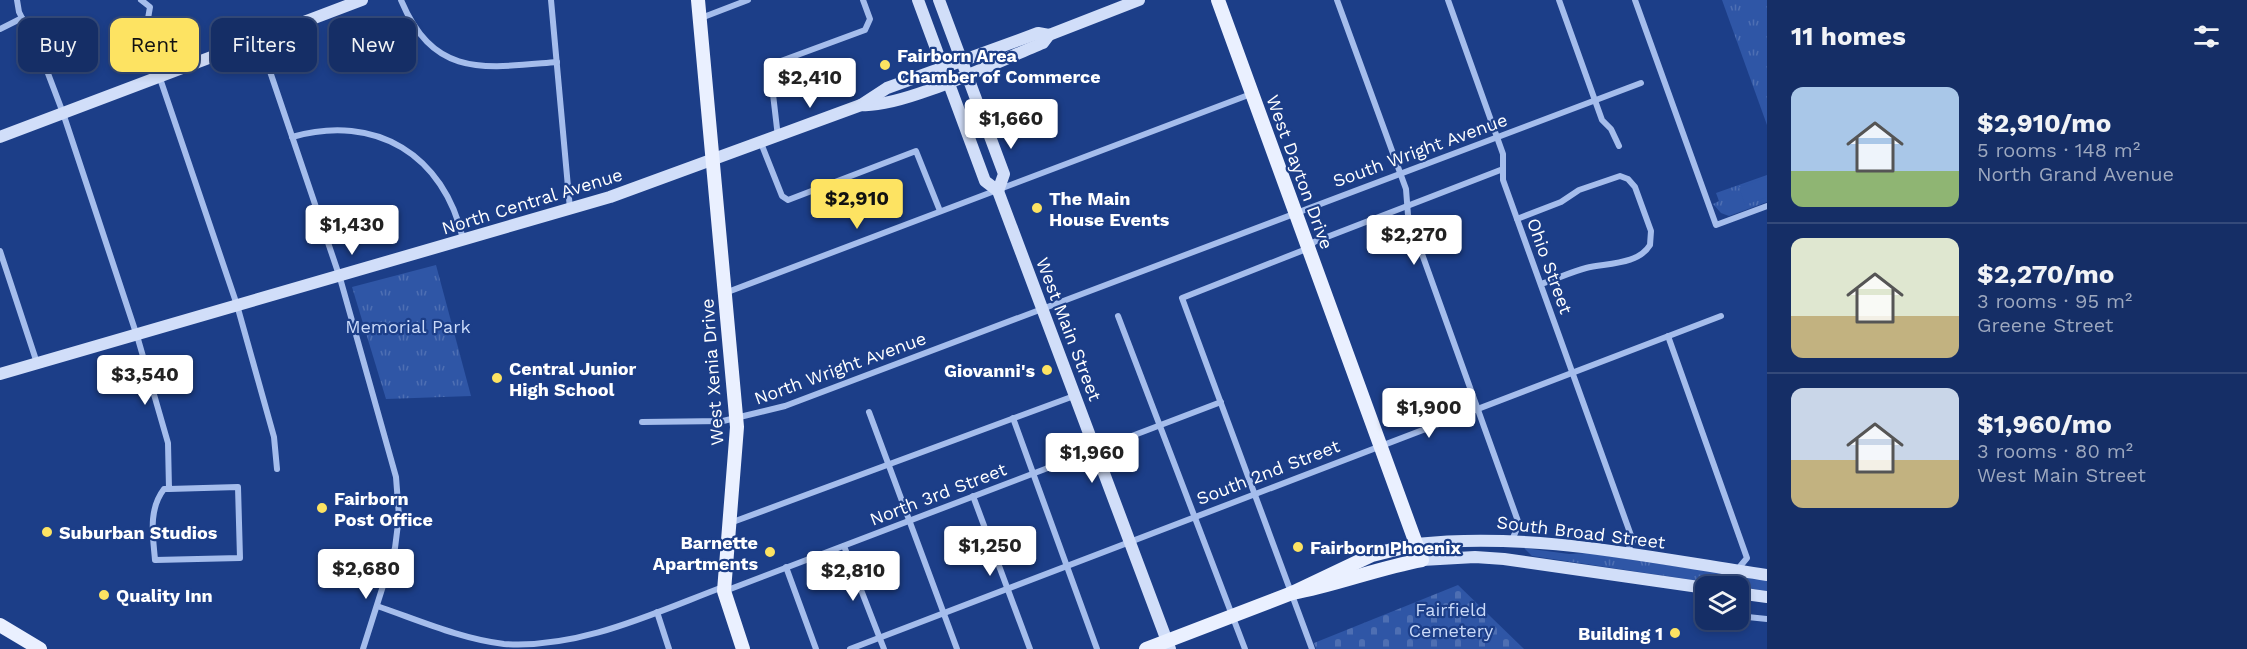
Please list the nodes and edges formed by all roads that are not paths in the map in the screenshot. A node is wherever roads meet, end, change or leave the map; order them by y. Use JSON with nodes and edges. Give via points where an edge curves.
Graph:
{"nodes":[{"id":1,"x":17,"y":0,"type":"edge"},
{"id":2,"x":141,"y":0,"type":"edge"},
{"id":3,"x":362,"y":0,"type":"edge"},
{"id":4,"x":402,"y":0,"type":"edge"},
{"id":5,"x":551,"y":0,"type":"edge"},
{"id":6,"x":698,"y":0,"type":"edge"},
{"id":7,"x":748,"y":0,"type":"edge"},
{"id":8,"x":863,"y":0,"type":"edge"},
{"id":9,"x":918,"y":0,"type":"edge"},
{"id":10,"x":939,"y":0,"type":"edge"},
{"id":11,"x":1139,"y":0,"type":"edge"},
{"id":12,"x":1218,"y":0,"type":"edge"},
{"id":13,"x":1337,"y":0,"type":"edge"},
{"id":14,"x":1448,"y":0,"type":"edge"},
{"id":15,"x":1559,"y":0,"type":"edge"},
{"id":16,"x":1635,"y":0,"type":"edge"},
{"id":17,"x":152,"y":3,"type":"edge"},
{"id":18,"x":22,"y":18,"type":"edge"},
{"id":19,"x":314,"y":18,"type":"edge"},
{"id":20,"x":699,"y":18,"type":"junction"},
{"id":21,"x":18,"y":20,"type":"edge"},
{"id":22,"x":0,"y":29,"type":"edge"},
{"id":23,"x":1049,"y":35,"type":"junction"},
{"id":24,"x":211,"y":57,"type":"edge"},
{"id":25,"x":960,"y":60,"type":"junction"},
{"id":26,"x":557,"y":62,"type":"junction"},
{"id":27,"x":943,"y":67,"type":"junction"},
{"id":28,"x":47,"y":72,"type":"edge"},
{"id":29,"x":270,"y":72,"type":"edge"},
{"id":30,"x":966,"y":74,"type":"junction"},
{"id":31,"x":161,"y":76,"type":"junction"},
{"id":32,"x":948,"y":81,"type":"junction"},
{"id":33,"x":1641,"y":83,"type":"dead end"},
{"id":34,"x":1252,"y":93,"type":"junction"},
{"id":35,"x":1595,"y":100,"type":"junction"},
{"id":36,"x":861,"y":105,"type":"junction"},
{"id":37,"x":63,"y":113,"type":"junction"},
{"id":38,"x":0,"y":137,"type":"edge"},
{"id":39,"x":292,"y":137,"type":"junction"},
{"id":40,"x":778,"y":137,"type":"junction"},
{"id":41,"x":1497,"y":138,"type":"junction"},
{"id":42,"x":762,"y":143,"type":"junction"},
{"id":43,"x":1619,"y":146,"type":"dead end"},
{"id":44,"x":712,"y":160,"type":"junction"},
{"id":45,"x":1503,"y":169,"type":"junction"},
{"id":46,"x":1400,"y":174,"type":"junction"},
{"id":47,"x":998,"y":191,"type":"junction"},
{"id":48,"x":1406,"y":206,"type":"junction"},
{"id":49,"x":1767,"y":206,"type":"edge"},
{"id":50,"x":570,"y":209,"type":"junction"},
{"id":51,"x":940,"y":211,"type":"junction"},
{"id":52,"x":1296,"y":213,"type":"junction"},
{"id":53,"x":1517,"y":219,"type":"junction"},
{"id":54,"x":464,"y":240,"type":"junction"},
{"id":55,"x":1309,"y":248,"type":"junction"},
{"id":56,"x":0,"y":251,"type":"edge"},
{"id":57,"x":338,"y":276,"type":"junction"},
{"id":58,"x":1541,"y":284,"type":"junction"},
{"id":59,"x":724,"y":293,"type":"junction"},
{"id":60,"x":237,"y":305,"type":"junction"},
{"id":61,"x":1042,"y":309,"type":"junction"},
{"id":62,"x":1118,"y":316,"type":"dead end"},
{"id":63,"x":1720,"y":316,"type":"dead end"},
{"id":64,"x":136,"y":334,"type":"junction"},
{"id":65,"x":1668,"y":336,"type":"junction"},
{"id":66,"x":37,"y":363,"type":"junction"},
{"id":67,"x":1573,"y":372,"type":"junction"},
{"id":68,"x":0,"y":374,"type":"edge"},
{"id":69,"x":1074,"y":396,"type":"junction"},
{"id":70,"x":1221,"y":402,"type":"junction"},
{"id":71,"x":1479,"y":408,"type":"junction"},
{"id":72,"x":869,"y":412,"type":"dead end"},
{"id":73,"x":736,"y":418,"type":"junction"},
{"id":74,"x":1013,"y":418,"type":"junction"},
{"id":75,"x":642,"y":422,"type":"dead end"},
{"id":76,"x":1158,"y":426,"type":"junction"},
{"id":77,"x":1381,"y":445,"type":"junction"},
{"id":78,"x":1095,"y":450,"type":"junction"},
{"id":79,"x":888,"y":465,"type":"junction"},
{"id":80,"x":277,"y":469,"type":"dead end"},
{"id":81,"x":1033,"y":474,"type":"junction"},
{"id":82,"x":169,"y":489,"type":"junction"},
{"id":83,"x":1255,"y":493,"type":"junction"},
{"id":84,"x":973,"y":496,"type":"junction"},
{"id":85,"x":1193,"y":517,"type":"junction"},
{"id":86,"x":909,"y":521,"type":"junction"},
{"id":87,"x":730,"y":523,"type":"junction"},
{"id":88,"x":1473,"y":539,"type":"junction"},
{"id":89,"x":1512,"y":540,"type":"junction"},
{"id":90,"x":1129,"y":541,"type":"junction"},
{"id":91,"x":1416,"y":544,"type":"junction"},
{"id":92,"x":843,"y":546,"type":"junction"},
{"id":93,"x":1625,"y":554,"type":"junction"},
{"id":94,"x":1422,"y":560,"type":"junction"},
{"id":95,"x":1442,"y":560,"type":"junction"},
{"id":96,"x":1065,"y":566,"type":"junction"},
{"id":97,"x":786,"y":567,"type":"junction"},
{"id":98,"x":1736,"y":571,"type":"junction"},
{"id":99,"x":1767,"y":575,"type":"edge"},
{"id":100,"x":1695,"y":586,"type":"edge"},
{"id":101,"x":724,"y":589,"type":"junction"},
{"id":102,"x":1008,"y":589,"type":"junction"},
{"id":103,"x":1292,"y":593,"type":"junction"},
{"id":104,"x":1749,"y":595,"type":"edge"},
{"id":105,"x":1767,"y":597,"type":"edge"},
{"id":106,"x":377,"y":606,"type":"junction"},
{"id":107,"x":657,"y":612,"type":"junction"},
{"id":108,"x":944,"y":613,"type":"junction"},
{"id":109,"x":1233,"y":616,"type":"junction"},
{"id":110,"x":1749,"y":617,"type":"edge"},
{"id":111,"x":1767,"y":619,"type":"edge"},
{"id":112,"x":0,"y":625,"type":"edge"},
{"id":113,"x":880,"y":638,"type":"junction"},
{"id":114,"x":1168,"y":645,"type":"edge"},
{"id":115,"x":40,"y":649,"type":"edge"},
{"id":116,"x":363,"y":649,"type":"edge"},
{"id":117,"x":669,"y":649,"type":"edge"},
{"id":118,"x":743,"y":649,"type":"edge"},
{"id":119,"x":816,"y":649,"type":"edge"},
{"id":120,"x":850,"y":649,"type":"edge"},
{"id":121,"x":884,"y":649,"type":"edge"},
{"id":122,"x":957,"y":649,"type":"edge"},
{"id":123,"x":1030,"y":649,"type":"edge"},
{"id":124,"x":1097,"y":649,"type":"edge"},
{"id":125,"x":1146,"y":649,"type":"edge"},
{"id":126,"x":1245,"y":649,"type":"edge"},
{"id":127,"x":1312,"y":649,"type":"edge"}],
"edges":[{"from":1,"to":18,"type":"street"},
{"from":2,"to":17,"type":"street"},
{"from":3,"to":19,"type":"street"},
{"from":4,"to":26,"type":"street","via":[[413,26],[425,41],[459,63],[487,68]]},
{"from":5,"to":26,"type":"street"},
{"from":6,"to":20,"type":"main road","name":"West Xenia Drive"},
{"from":7,"to":20,"type":"street"},
{"from":8,"to":40,"type":"street","via":[[870,19],[865,30],[781,61],[773,68]]},
{"from":9,"to":27,"type":"street","name":"West Main Street"},
{"from":10,"to":25,"type":"street","name":"West Main Street"},
{"from":11,"to":23,"type":"street"},
{"from":12,"to":34,"type":"main road","name":"West Dayton Drive"},
{"from":13,"to":46,"type":"street"},
{"from":14,"to":41,"type":"street","name":"Ohio Street"},
{"from":15,"to":35,"type":"street"},
{"from":16,"to":49,"type":"street","via":[[1716,225]]},
{"from":17,"to":31,"type":"street","via":[[146,30]]},
{"from":20,"to":44,"type":"main road","name":"West Xenia Drive"},
{"from":21,"to":22,"type":"street"},
{"from":23,"to":25,"type":"street","name":"North Central Avenue","via":[[1038,33]]},
{"from":23,"to":30,"type":"street","name":"North Central Avenue","via":[[1043,43]]},
{"from":24,"to":31,"type":"street"},
{"from":25,"to":27,"type":"street","name":"North Central Avenue"},
{"from":25,"to":30,"type":"street","name":"West Main Street"},
{"from":26,"to":50,"type":"street"},
{"from":27,"to":32,"type":"street","name":"West Main Street"},
{"from":27,"to":36,"type":"street","name":"North Central Avenue","via":[[887,88]]},
{"from":28,"to":37,"type":"street"},
{"from":29,"to":39,"type":"street"},
{"from":30,"to":32,"type":"street","name":"North Central Avenue"},
{"from":30,"to":47,"type":"street","name":"West Main Street","via":[[1004,174]]},
{"from":31,"to":37,"type":"street"},
{"from":31,"to":60,"type":"street"},
{"from":32,"to":36,"type":"street","name":"North Central Avenue","via":[[891,102]]},
{"from":32,"to":47,"type":"street","name":"West Main Street","via":[[986,181]]},
{"from":33,"to":35,"type":"street","name":"South Wright Avenue"},
{"from":34,"to":47,"type":"street"},
{"from":34,"to":52,"type":"main road","name":"West Dayton Drive"},
{"from":35,"to":41,"type":"street","name":"South Wright Avenue"},
{"from":35,"to":43,"type":"street","via":[[1602,120]]},
{"from":36,"to":40,"type":"street","name":"North Central Avenue"},
{"from":37,"to":38,"type":"street"},
{"from":37,"to":64,"type":"street"},
{"from":39,"to":54,"type":"street","via":[[322,130],[351,130],[402,147],[424,163],[442,185]]},
{"from":39,"to":57,"type":"street"},
{"from":40,"to":42,"type":"street","name":"North Central Avenue"},
{"from":41,"to":45,"type":"street","name":"Ohio Street","via":[[1504,158]]},
{"from":41,"to":46,"type":"street","name":"South Wright Avenue"},
{"from":42,"to":44,"type":"street","name":"North Central Avenue"},
{"from":42,"to":51,"type":"street","via":[[782,196],[788,200],[916,151]]},
{"from":44,"to":50,"type":"street","name":"North Central Avenue"},
{"from":44,"to":59,"type":"main road","name":"West Xenia Drive"},
{"from":45,"to":48,"type":"street"},
{"from":45,"to":53,"type":"street","name":"Ohio Street"},
{"from":46,"to":48,"type":"street","via":[[1407,193]]},
{"from":46,"to":52,"type":"street","name":"South Wright Avenue"},
{"from":47,"to":51,"type":"street"},
{"from":47,"to":61,"type":"street","name":"West Main Street"},
{"from":48,"to":55,"type":"street","via":[[1314,242]]},
{"from":48,"to":71,"type":"street"},
{"from":50,"to":54,"type":"street","name":"North Central Avenue"},
{"from":51,"to":59,"type":"street"},
{"from":52,"to":55,"type":"main road","name":"West Dayton Drive"},
{"from":52,"to":61,"type":"street","name":"South Wright Avenue"},
{"from":53,"to":58,"type":"street","name":"Ohio Street"},
{"from":53,"to":58,"type":"street","via":[[1616,176],[1631,182],[1641,205],[1652,236],[1645,252],[1611,266],[1587,268]]},
{"from":54,"to":57,"type":"street","name":"North Central Avenue"},
{"from":55,"to":70,"type":"street","via":[[1182,298]]},
{"from":55,"to":77,"type":"main road","name":"West Dayton Drive"},
{"from":56,"to":66,"type":"street"},
{"from":57,"to":60,"type":"street","name":"North Central Avenue"},
{"from":57,"to":106,"type":"street","via":[[374,393],[398,490],[395,548]]},
{"from":58,"to":67,"type":"street","name":"Ohio Street"},
{"from":59,"to":73,"type":"main road","name":"West Xenia Drive"},
{"from":60,"to":64,"type":"street","name":"North Central Avenue"},
{"from":60,"to":80,"type":"street","via":[[274,437]]},
{"from":61,"to":69,"type":"street","name":"West Main Street"},
{"from":61,"to":73,"type":"street","name":"North Wright Avenue","via":[[785,406]]},
{"from":62,"to":76,"type":"street"},
{"from":63,"to":65,"type":"street","name":"South 2nd Street"},
{"from":64,"to":66,"type":"street","name":"North Central Avenue"},
{"from":64,"to":82,"type":"street","via":[[168,443]]},
{"from":65,"to":67,"type":"street","name":"South 2nd Street"},
{"from":65,"to":98,"type":"street","via":[[1747,558]]},
{"from":66,"to":68,"type":"street","name":"North Central Avenue"},
{"from":67,"to":71,"type":"street","name":"South 2nd Street"},
{"from":67,"to":93,"type":"street","name":"Ohio Street","via":[[1633,541]]},
{"from":69,"to":74,"type":"street"},
{"from":69,"to":78,"type":"street","name":"West Main Street"},
{"from":70,"to":76,"type":"street","name":"North 3rd Street"},
{"from":70,"to":83,"type":"street"},
{"from":71,"to":77,"type":"street","name":"South 2nd Street"},
{"from":71,"to":89,"type":"street","via":[[1519,524]]},
{"from":72,"to":79,"type":"street"},
{"from":73,"to":75,"type":"street","name":"North Wright Avenue"},
{"from":73,"to":87,"type":"main road","name":"West Xenia Drive"},
{"from":74,"to":79,"type":"street"},
{"from":74,"to":81,"type":"street"},
{"from":76,"to":78,"type":"street","name":"North 3rd Street"},
{"from":76,"to":85,"type":"street"},
{"from":77,"to":83,"type":"street","name":"South 2nd Street"},
{"from":77,"to":91,"type":"main road","name":"West Dayton Drive"},
{"from":78,"to":81,"type":"street","name":"North 3rd Street"},
{"from":78,"to":90,"type":"street","name":"West Main Street"},
{"from":79,"to":86,"type":"street"},
{"from":79,"to":87,"type":"street"},
{"from":81,"to":84,"type":"street","name":"North 3rd Street"},
{"from":81,"to":96,"type":"street"},
{"from":82,"to":82,"type":"street","via":[[160,494],[152,521],[155,560],[240,558],[238,487]]},
{"from":83,"to":85,"type":"street","name":"South 2nd Street"},
{"from":83,"to":103,"type":"street"},
{"from":84,"to":86,"type":"street","name":"North 3rd Street"},
{"from":84,"to":102,"type":"street"},
{"from":85,"to":90,"type":"street","name":"South 2nd Street"},
{"from":85,"to":109,"type":"street"},
{"from":86,"to":92,"type":"street","name":"North 3rd Street"},
{"from":86,"to":108,"type":"street"},
{"from":87,"to":101,"type":"main road","name":"West Xenia Drive"},
{"from":88,"to":89,"type":"street","name":"South Broad Street"},
{"from":88,"to":91,"type":"street","name":"South Broad Street"},
{"from":88,"to":95,"type":"street"},
{"from":89,"to":93,"type":"street","name":"South Broad Street"},
{"from":90,"to":96,"type":"street","name":"South 2nd Street"},
{"from":90,"to":114,"type":"street","name":"West Main Street"},
{"from":91,"to":94,"type":"main road","name":"West Dayton Drive"},
{"from":91,"to":103,"type":"main road","name":"South Broad Street","via":[[1372,555]]},
{"from":92,"to":97,"type":"street","name":"North 3rd Street"},
{"from":92,"to":113,"type":"street"},
{"from":93,"to":98,"type":"street","name":"South Broad Street"},
{"from":94,"to":95,"type":"street","name":"South Broad Street"},
{"from":94,"to":103,"type":"main road","name":"South Broad Street"},
{"from":95,"to":100,"type":"street","name":"South Broad Street","via":[[1504,558]]},
{"from":96,"to":102,"type":"street","name":"South 2nd Street"},
{"from":96,"to":124,"type":"street"},
{"from":97,"to":101,"type":"street","name":"North 3rd Street"},
{"from":97,"to":119,"type":"street"},
{"from":98,"to":99,"type":"street","name":"South Broad Street"},
{"from":101,"to":107,"type":"street","name":"North 3rd Street"},
{"from":101,"to":118,"type":"main road","name":"West Xenia Drive"},
{"from":102,"to":108,"type":"street","name":"South 2nd Street"},
{"from":102,"to":123,"type":"street"},
{"from":103,"to":109,"type":"main road","name":"South Broad Street"},
{"from":103,"to":127,"type":"street"},
{"from":104,"to":105,"type":"street"},
{"from":106,"to":107,"type":"street","name":"North 3rd Street","via":[[475,638],[518,646],[574,641]]},
{"from":106,"to":116,"type":"street"},
{"from":107,"to":117,"type":"street"},
{"from":108,"to":113,"type":"street","name":"South 2nd Street"},
{"from":108,"to":122,"type":"street"},
{"from":109,"to":114,"type":"main road","name":"South Broad Street"},
{"from":109,"to":126,"type":"street"},
{"from":110,"to":111,"type":"street"},
{"from":112,"to":115,"type":"main road"},
{"from":113,"to":120,"type":"street","name":"South 2nd Street"},
{"from":113,"to":121,"type":"street"},
{"from":114,"to":125,"type":"main road","name":"South Broad Street"}]}
